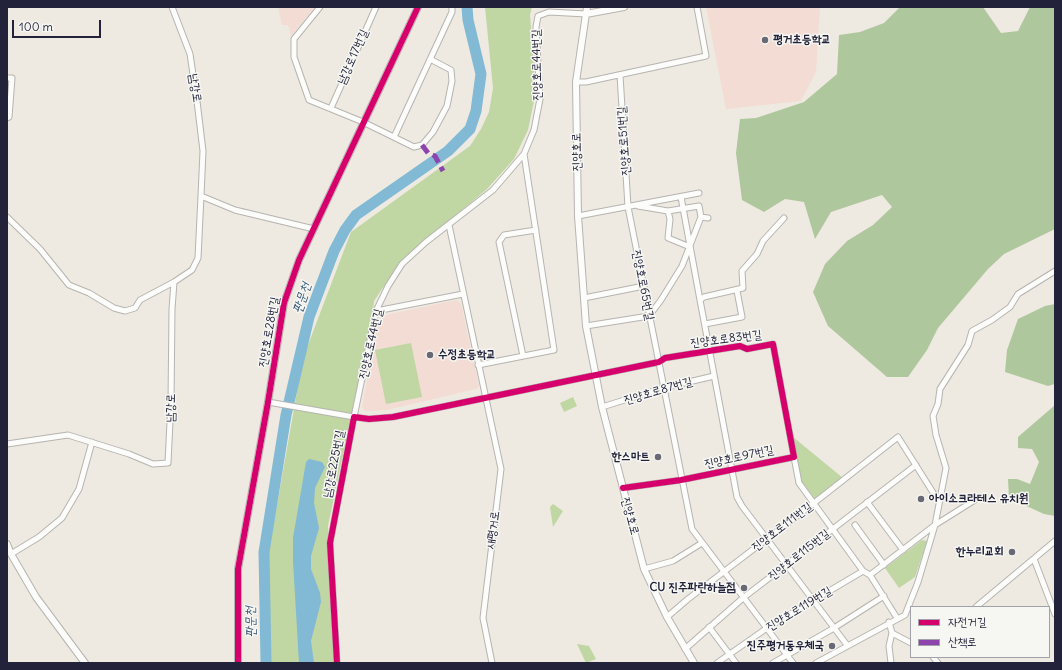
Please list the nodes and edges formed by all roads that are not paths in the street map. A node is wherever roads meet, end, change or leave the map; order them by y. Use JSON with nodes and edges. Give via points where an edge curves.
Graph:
{"nodes":[{"id":1,"x":172,"y":7,"type":"edge"},
{"id":2,"x":320,"y":7,"type":"edge"},
{"id":3,"x":376,"y":7,"type":"edge"},
{"id":4,"x":418,"y":7,"type":"edge"},
{"id":5,"x":452,"y":7,"type":"edge"},
{"id":6,"x":624,"y":7,"type":"edge"},
{"id":7,"x":697,"y":7,"type":"edge"},
{"id":8,"x":587,"y":10,"type":"edge"},
{"id":9,"x":430,"y":59,"type":"junction"},
{"id":10,"x":620,"y":75,"type":"junction"},
{"id":11,"x":7,"y":78,"type":"edge"},
{"id":12,"x":576,"y":82,"type":"junction"},
{"id":13,"x":331,"y":108,"type":"junction"},
{"id":14,"x":7,"y":118,"type":"edge"},
{"id":15,"x":363,"y":122,"type":"junction"},
{"id":16,"x":394,"y":137,"type":"junction"},
{"id":17,"x":524,"y":154,"type":"junction"},
{"id":18,"x":699,"y":194,"type":"dead end"},
{"id":19,"x":201,"y":196,"type":"junction"},
{"id":20,"x":681,"y":197,"type":"junction"},
{"id":21,"x":636,"y":206,"type":"junction"},
{"id":22,"x":628,"y":207,"type":"junction"},
{"id":23,"x":683,"y":208,"type":"junction"},
{"id":24,"x":668,"y":211,"type":"junction"},
{"id":25,"x":578,"y":216,"type":"junction"},
{"id":26,"x":7,"y":217,"type":"edge"},
{"id":27,"x":701,"y":217,"type":"junction"},
{"id":28,"x":708,"y":218,"type":"dead end"},
{"id":29,"x":784,"y":218,"type":"dead end"},
{"id":30,"x":449,"y":225,"type":"junction"},
{"id":31,"x":314,"y":229,"type":"junction"},
{"id":32,"x":536,"y":230,"type":"junction"},
{"id":33,"x":690,"y":247,"type":"junction"},
{"id":34,"x":1055,"y":271,"type":"edge"},
{"id":35,"x":174,"y":282,"type":"junction"},
{"id":36,"x":644,"y":286,"type":"junction"},
{"id":37,"x":737,"y":291,"type":"junction"},
{"id":38,"x":463,"y":294,"type":"junction"},
{"id":39,"x":584,"y":298,"type":"junction"},
{"id":40,"x":700,"y":300,"type":"junction"},
{"id":41,"x":376,"y":311,"type":"junction"},
{"id":42,"x":649,"y":316,"type":"junction"},
{"id":43,"x":705,"y":324,"type":"junction"},
{"id":44,"x":586,"y":326,"type":"junction"},
{"id":45,"x":710,"y":351,"type":"junction"},
{"id":46,"x":524,"y":356,"type":"junction"},
{"id":47,"x":658,"y":362,"type":"junction"},
{"id":48,"x":478,"y":366,"type":"junction"},
{"id":49,"x":594,"y":374,"type":"junction"},
{"id":50,"x":714,"y":376,"type":"junction"},
{"id":51,"x":663,"y":388,"type":"junction"},
{"id":52,"x":487,"y":398,"type":"junction"},
{"id":53,"x":272,"y":402,"type":"junction"},
{"id":54,"x":602,"y":407,"type":"junction"},
{"id":55,"x":354,"y":417,"type":"junction"},
{"id":56,"x":92,"y":442,"type":"junction"},
{"id":57,"x":7,"y":444,"type":"edge"},
{"id":58,"x":794,"y":457,"type":"junction"},
{"id":59,"x":916,"y":465,"type":"junction"},
{"id":60,"x":731,"y":470,"type":"junction"},
{"id":61,"x":681,"y":480,"type":"junction"},
{"id":62,"x":623,"y":488,"type":"junction"},
{"id":63,"x":978,"y":498,"type":"dead end"},
{"id":64,"x":868,"y":502,"type":"junction"},
{"id":65,"x":939,"y":502,"type":"junction"},
{"id":66,"x":814,"y":503,"type":"junction"},
{"id":67,"x":935,"y":524,"type":"junction"},
{"id":68,"x":855,"y":525,"type":"dead end"},
{"id":69,"x":833,"y":529,"type":"junction"},
{"id":70,"x":767,"y":539,"type":"junction"},
{"id":71,"x":1055,"y":541,"type":"edge"},
{"id":72,"x":702,"y":543,"type":"junction"},
{"id":73,"x":7,"y":544,"type":"edge"},
{"id":74,"x":903,"y":550,"type":"junction"},
{"id":75,"x":11,"y":554,"type":"junction"},
{"id":76,"x":1034,"y":559,"type":"junction"},
{"id":77,"x":787,"y":564,"type":"junction"},
{"id":78,"x":884,"y":565,"type":"junction"},
{"id":79,"x":644,"y":569,"type":"junction"},
{"id":80,"x":863,"y":571,"type":"junction"},
{"id":81,"x":724,"y":572,"type":"junction"},
{"id":82,"x":870,"y":576,"type":"junction"},
{"id":83,"x":884,"y":596,"type":"junction"},
{"id":84,"x":743,"y":598,"type":"junction"},
{"id":85,"x":814,"y":601,"type":"junction"},
{"id":86,"x":977,"y":606,"type":"edge"},
{"id":87,"x":1055,"y":614,"type":"edge"},
{"id":88,"x":667,"y":618,"type":"junction"},
{"id":89,"x":897,"y":618,"type":"junction"},
{"id":90,"x":889,"y":622,"type":"junction"},
{"id":91,"x":709,"y":627,"type":"junction"},
{"id":92,"x":767,"y":628,"type":"junction"},
{"id":93,"x":834,"y":628,"type":"junction"},
{"id":94,"x":892,"y":633,"type":"junction"},
{"id":95,"x":910,"y":642,"type":"edge"},
{"id":96,"x":847,"y":645,"type":"junction"},
{"id":97,"x":685,"y":649,"type":"junction"},
{"id":98,"x":729,"y":653,"type":"junction"},
{"id":99,"x":786,"y":654,"type":"junction"},
{"id":100,"x":85,"y":663,"type":"edge"},
{"id":101,"x":238,"y":663,"type":"edge"},
{"id":102,"x":337,"y":663,"type":"edge"},
{"id":103,"x":492,"y":663,"type":"edge"},
{"id":104,"x":694,"y":663,"type":"edge"},
{"id":105,"x":717,"y":663,"type":"edge"},
{"id":106,"x":736,"y":663,"type":"edge"},
{"id":107,"x":773,"y":663,"type":"edge"},
{"id":108,"x":793,"y":663,"type":"edge"},
{"id":109,"x":816,"y":663,"type":"edge"},
{"id":110,"x":891,"y":663,"type":"edge"}],
"edges":[{"from":1,"to":19,"type":"street","name":"남강로","via":[[190,54],[203,151]]},
{"from":2,"to":13,"type":"street","via":[[294,39],[294,57],[309,100]]},
{"from":3,"to":13,"type":"street","name":"남강로17번길"},
{"from":4,"to":15,"type":"street","name":"진양호로28번길"},
{"from":5,"to":9,"type":"street"},
{"from":6,"to":8,"type":"street"},
{"from":7,"to":10,"type":"street","via":[[706,56]]},
{"from":8,"to":12,"type":"street","name":"진양호로"},
{"from":8,"to":17,"type":"street","name":"진양호로44번길","via":[[549,12],[538,16],[536,27],[540,99],[534,130]]},
{"from":9,"to":16,"type":"street"},
{"from":9,"to":16,"type":"street","via":[[451,70],[452,81],[447,106],[433,132],[422,145],[414,147]]},
{"from":10,"to":12,"type":"street"},
{"from":10,"to":22,"type":"street","name":"진양호로51번길"},
{"from":11,"to":14,"type":"street","via":[[12,78]]},
{"from":12,"to":25,"type":"street","name":"진양호로"},
{"from":13,"to":15,"type":"street"},
{"from":15,"to":16,"type":"street"},
{"from":15,"to":31,"type":"street","name":"진양호로28번길"},
{"from":17,"to":30,"type":"street","name":"진양호로44번길","via":[[497,185]]},
{"from":17,"to":32,"type":"street"},
{"from":18,"to":20,"type":"street"},
{"from":19,"to":31,"type":"street","via":[[235,210]]},
{"from":19,"to":35,"type":"street","name":"남강로","via":[[198,258],[192,270]]},
{"from":20,"to":21,"type":"street"},
{"from":20,"to":23,"type":"street"},
{"from":21,"to":22,"type":"street"},
{"from":21,"to":24,"type":"street"},
{"from":22,"to":25,"type":"street"},
{"from":22,"to":36,"type":"street","name":"진양호로65번길"},
{"from":23,"to":24,"type":"street"},
{"from":23,"to":27,"type":"street","via":[[699,206]]},
{"from":23,"to":33,"type":"street"},
{"from":24,"to":33,"type":"street","via":[[668,238]]},
{"from":25,"to":39,"type":"street","name":"진양호로"},
{"from":26,"to":35,"type":"street","via":[[40,249],[69,285],[114,308],[125,311],[135,308],[140,300]]},
{"from":27,"to":28,"type":"street"},
{"from":27,"to":33,"type":"street"},
{"from":29,"to":37,"type":"street","via":[[762,241],[757,254],[742,271],[743,288]]},
{"from":30,"to":38,"type":"street"},
{"from":30,"to":41,"type":"street","name":"진양호로44번길","via":[[402,264]]},
{"from":31,"to":53,"type":"street","name":"진양호로28번길","via":[[299,260],[284,303]]},
{"from":32,"to":46,"type":"street","via":[[554,350]]},
{"from":32,"to":46,"type":"street","via":[[504,235],[500,242]]},
{"from":33,"to":40,"type":"street","name":"진양호로83번길"},
{"from":33,"to":42,"type":"street","via":[[682,266]]},
{"from":34,"to":65,"type":"street","via":[[1018,294],[1010,308],[972,331],[968,345],[940,389],[934,416],[936,435],[946,468]]},
{"from":35,"to":56,"type":"street","name":"남강로","via":[[168,463],[153,464]]},
{"from":36,"to":39,"type":"street"},
{"from":36,"to":42,"type":"street","name":"진양호로65번길"},
{"from":37,"to":40,"type":"street"},
{"from":37,"to":43,"type":"street","name":"진양호로83번길","via":[[742,317]]},
{"from":38,"to":41,"type":"street"},
{"from":38,"to":48,"type":"street"},
{"from":39,"to":44,"type":"street","name":"진양호로"},
{"from":40,"to":43,"type":"street","name":"진양호로83번길"},
{"from":41,"to":55,"type":"street","name":"진양호로44번길"},
{"from":42,"to":44,"type":"street"},
{"from":42,"to":47,"type":"street","name":"진양호로65번길"},
{"from":43,"to":45,"type":"street","name":"진양호로83번길"},
{"from":44,"to":49,"type":"street","name":"진양호로"},
{"from":45,"to":47,"type":"street","name":"진양호로83번길","via":[[665,358]]},
{"from":45,"to":50,"type":"street","name":"진양호로97번길"},
{"from":45,"to":58,"type":"street","name":"진양호로83번길","via":[[740,346],[747,349],[773,344]]},
{"from":46,"to":48,"type":"street"},
{"from":47,"to":49,"type":"street","name":"진양호로83번길"},
{"from":47,"to":51,"type":"street","name":"진양호로65번길"},
{"from":48,"to":52,"type":"street"},
{"from":49,"to":52,"type":"street","name":"남강로225번길"},
{"from":49,"to":54,"type":"street","name":"진양호로"},
{"from":50,"to":51,"type":"street","name":"진양호로87번길"},
{"from":50,"to":60,"type":"street","name":"진양호로97번길"},
{"from":51,"to":54,"type":"street","name":"진양호로87번길"},
{"from":51,"to":61,"type":"street"},
{"from":52,"to":55,"type":"street","name":"남강로225번길","via":[[393,417]]},
{"from":52,"to":103,"type":"street","name":"새평거로","via":[[501,469],[483,618]]},
{"from":53,"to":55,"type":"street"},
{"from":53,"to":101,"type":"street","name":"진양호로28번길","via":[[238,569]]},
{"from":54,"to":62,"type":"street","name":"진양호로"},
{"from":55,"to":102,"type":"street","name":"남강로225번길","via":[[330,543]]},
{"from":56,"to":57,"type":"street","name":"남강로","via":[[68,435]]},
{"from":56,"to":75,"type":"street","via":[[79,490],[62,518],[39,537]]},
{"from":58,"to":60,"type":"street","name":"진양호로97번길"},
{"from":58,"to":66,"type":"street","via":[[799,483]]},
{"from":59,"to":64,"type":"street","name":"진양호로115번길"},
{"from":59,"to":65,"type":"street"},
{"from":59,"to":66,"type":"street","name":"진양호로111번길","via":[[898,437]]},
{"from":60,"to":61,"type":"street","name":"진양호로97번길"},
{"from":60,"to":70,"type":"street","name":"진양호로97번길","via":[[737,497]]},
{"from":61,"to":62,"type":"street","name":"진양호로97번길"},
{"from":61,"to":72,"type":"street","via":[[692,529]]},
{"from":62,"to":79,"type":"street","name":"진양호로"},
{"from":63,"to":67,"type":"street"},
{"from":64,"to":69,"type":"street","name":"진양호로115번길"},
{"from":64,"to":74,"type":"street"},
{"from":65,"to":67,"type":"street"},
{"from":66,"to":69,"type":"street"},
{"from":66,"to":70,"type":"street","name":"진양호로111번길"},
{"from":67,"to":74,"type":"street"},
{"from":67,"to":89,"type":"street","via":[[918,582],[905,615]]},
{"from":68,"to":78,"type":"street"},
{"from":69,"to":77,"type":"street","name":"진양호로115번길"},
{"from":69,"to":80,"type":"street"},
{"from":70,"to":77,"type":"street","name":"진양호로97번길"},
{"from":70,"to":81,"type":"street","name":"진양호로111번길"},
{"from":71,"to":76,"type":"street"},
{"from":72,"to":79,"type":"street","via":[[673,561]]},
{"from":72,"to":81,"type":"street"},
{"from":73,"to":75,"type":"street"},
{"from":74,"to":78,"type":"street"},
{"from":75,"to":100,"type":"street","via":[[36,597]]},
{"from":76,"to":86,"type":"street"},
{"from":76,"to":87,"type":"street"},
{"from":77,"to":84,"type":"street","name":"진양호로115번길"},
{"from":77,"to":85,"type":"street","name":"진양호로97번길"},
{"from":78,"to":82,"type":"street"},
{"from":79,"to":88,"type":"street","name":"진양호로"},
{"from":80,"to":82,"type":"street"},
{"from":80,"to":85,"type":"street","name":"진양호로119번길"},
{"from":81,"to":84,"type":"street"},
{"from":81,"to":88,"type":"street","name":"진양호로111번길"},
{"from":82,"to":83,"type":"street"},
{"from":83,"to":89,"type":"street"},
{"from":83,"to":93,"type":"street"},
{"from":84,"to":91,"type":"street","name":"진양호로115번길"},
{"from":84,"to":92,"type":"street"},
{"from":85,"to":92,"type":"street","name":"진양호로119번길"},
{"from":85,"to":93,"type":"street","name":"진양호로97번길"},
{"from":88,"to":97,"type":"street","name":"진양호로"},
{"from":89,"to":90,"type":"street"},
{"from":90,"to":94,"type":"street"},
{"from":90,"to":96,"type":"street"},
{"from":91,"to":97,"type":"street","name":"진양호로115번길"},
{"from":91,"to":98,"type":"street"},
{"from":92,"to":98,"type":"street","name":"진양호로119번길"},
{"from":92,"to":99,"type":"street"},
{"from":93,"to":96,"type":"street","name":"진양호로97번길"},
{"from":93,"to":99,"type":"street"},
{"from":94,"to":95,"type":"street"},
{"from":94,"to":110,"type":"street","via":[[889,646]]},
{"from":96,"to":109,"type":"street"},
{"from":97,"to":104,"type":"street","name":"진양호로"},
{"from":98,"to":105,"type":"street","name":"진양호로119번길"},
{"from":98,"to":106,"type":"street"},
{"from":99,"to":107,"type":"street"},
{"from":99,"to":108,"type":"street"}]}
